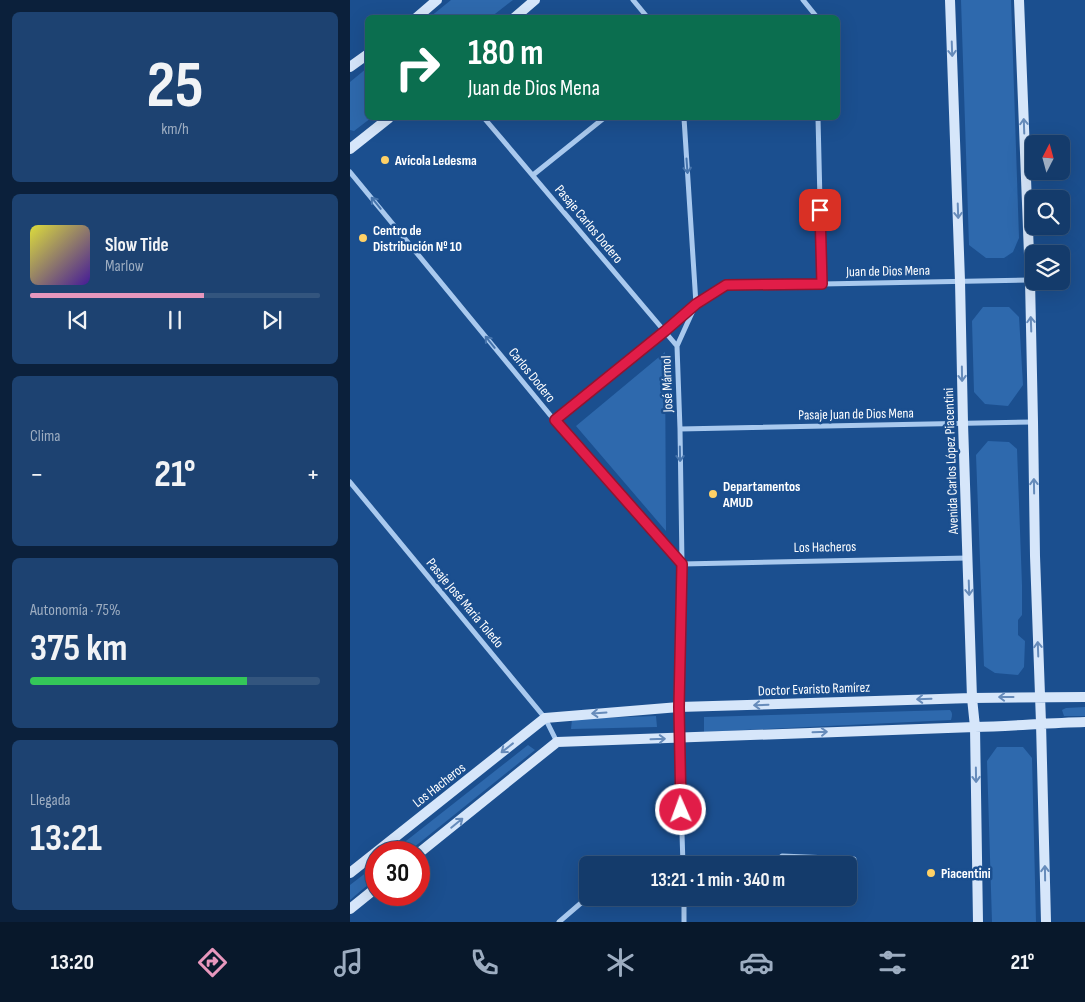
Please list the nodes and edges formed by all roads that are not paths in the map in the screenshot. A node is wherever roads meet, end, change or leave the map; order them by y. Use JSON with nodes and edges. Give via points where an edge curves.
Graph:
{"nodes":[{"id":1,"x":437,"y":0,"type":"edge"},
{"id":2,"x":535,"y":0,"type":"edge"},
{"id":3,"x":633,"y":0,"type":"edge"},
{"id":4,"x":803,"y":0,"type":"edge"},
{"id":5,"x":950,"y":0,"type":"edge"},
{"id":6,"x":1019,"y":0,"type":"edge"},
{"id":7,"x":420,"y":15,"type":"edge"},
{"id":8,"x":518,"y":15,"type":"edge"},
{"id":9,"x":646,"y":15,"type":"edge"},
{"id":10,"x":815,"y":15,"type":"edge"},
{"id":11,"x":365,"y":56,"type":"edge"},
{"id":12,"x":350,"y":67,"type":"edge"},
{"id":13,"x":387,"y":120,"type":"edge"},
{"id":14,"x":486,"y":120,"type":"edge"},
{"id":15,"x":602,"y":120,"type":"edge"},
{"id":16,"x":684,"y":120,"type":"edge"},
{"id":17,"x":818,"y":120,"type":"edge"},
{"id":18,"x":350,"y":149,"type":"edge"},
{"id":19,"x":350,"y":172,"type":"edge"},
{"id":20,"x":533,"y":175,"type":"junction"},
{"id":21,"x":1029,"y":245,"type":"edge"},
{"id":22,"x":1025,"y":280,"type":"edge"},
{"id":23,"x":960,"y":281,"type":"junction"},
{"id":24,"x":822,"y":284,"type":"junction"},
{"id":25,"x":1030,"y":290,"type":"edge"},
{"id":26,"x":696,"y":304,"type":"junction"},
{"id":27,"x":665,"y":331,"type":"junction"},
{"id":28,"x":677,"y":346,"type":"junction"},
{"id":29,"x":555,"y":420,"type":"junction"},
{"id":30,"x":1033,"y":422,"type":"junction"},
{"id":31,"x":963,"y":423,"type":"junction"},
{"id":32,"x":680,"y":429,"type":"junction"},
{"id":33,"x":350,"y":482,"type":"edge"},
{"id":34,"x":968,"y":558,"type":"junction"},
{"id":35,"x":682,"y":564,"type":"junction"},
{"id":36,"x":1040,"y":697,"type":"junction"},
{"id":37,"x":1085,"y":697,"type":"edge"},
{"id":38,"x":972,"y":698,"type":"junction"},
{"id":39,"x":679,"y":707,"type":"junction"},
{"id":40,"x":545,"y":718,"type":"junction"},
{"id":41,"x":1085,"y":722,"type":"edge"},
{"id":42,"x":1041,"y":723,"type":"junction"},
{"id":43,"x":975,"y":726,"type":"junction"},
{"id":44,"x":679,"y":738,"type":"junction"},
{"id":45,"x":557,"y":742,"type":"junction"},
{"id":46,"x":430,"y":844,"type":"edge"},
{"id":47,"x":683,"y":856,"type":"edge"},
{"id":48,"x":350,"y":873,"type":"edge"},
{"id":49,"x":365,"y":897,"type":"edge"},
{"id":50,"x":579,"y":905,"type":"edge"},
{"id":51,"x":684,"y":906,"type":"edge"},
{"id":52,"x":350,"y":909,"type":"edge"},
{"id":53,"x":559,"y":922,"type":"edge"},
{"id":54,"x":684,"y":922,"type":"edge"},
{"id":55,"x":978,"y":922,"type":"edge"},
{"id":56,"x":1046,"y":922,"type":"edge"}],
"edges":[{"from":1,"to":7,"type":"main road"},
{"from":2,"to":8,"type":"main road"},
{"from":3,"to":9,"type":"street"},
{"from":4,"to":10,"type":"street"},
{"from":5,"to":23,"type":"main road","name":"Avenida Carlos López Piacentini","one_way":true},
{"from":21,"to":6,"type":"main road","one_way":true},
{"from":11,"to":12,"type":"main road"},
{"from":13,"to":18,"type":"main road"},
{"from":14,"to":20,"type":"street","name":"Pasaje Carlos Dodero"},
{"from":15,"to":20,"type":"street"},
{"from":16,"to":26,"type":"street","name":"José Mármol","one_way":true},
{"from":17,"to":24,"type":"street"},
{"from":29,"to":19,"type":"street","name":"Carlos Dodero","one_way":true},
{"from":20,"to":27,"type":"street","name":"Pasaje Carlos Dodero"},
{"from":22,"to":23,"type":"street","name":"Juan de Dios Mena"},
{"from":23,"to":24,"type":"street","name":"Juan de Dios Mena"},
{"from":23,"to":31,"type":"main road","name":"Avenida Carlos López Piacentini","one_way":true},
{"from":24,"to":26,"type":"street","name":"Juan de Dios Mena","via":[[726,285]]},
{"from":30,"to":25,"type":"main road","one_way":true},
{"from":26,"to":27,"type":"street","name":"Juan de Dios Mena"},
{"from":26,"to":28,"type":"street","name":"José Mármol"},
{"from":27,"to":28,"type":"street","name":"Pasaje Carlos Dodero"},
{"from":27,"to":29,"type":"street","name":"Juan de Dios Mena"},
{"from":28,"to":32,"type":"street","name":"José Mármol"},
{"from":29,"to":35,"type":"street","name":"Carlos Dodero"},
{"from":30,"to":31,"type":"street","name":"Pasaje Juan de Dios Mena"},
{"from":36,"to":30,"type":"main road","one_way":true},
{"from":31,"to":32,"type":"street","name":"Pasaje Juan de Dios Mena"},
{"from":31,"to":34,"type":"main road","name":"Avenida Carlos López Piacentini"},
{"from":32,"to":35,"type":"street","name":"José Mármol","one_way":true},
{"from":33,"to":40,"type":"street","name":"Pasaje José María Toledo"},
{"from":34,"to":35,"type":"street","name":"Los Hacheros"},
{"from":34,"to":38,"type":"main road","name":"Avenida Carlos López Piacentini","one_way":true},
{"from":35,"to":39,"type":"street"},
{"from":36,"to":37,"type":"main road","name":"Doctor Evaristo Ramírez"},
{"from":36,"to":38,"type":"main road","name":"Doctor Evaristo Ramírez","one_way":true},
{"from":36,"to":42,"type":"main road"},
{"from":38,"to":39,"type":"main road","name":"Doctor Evaristo Ramírez","one_way":true},
{"from":38,"to":43,"type":"main road","name":"Avenida Carlos López Piacentini"},
{"from":39,"to":40,"type":"main road","name":"Doctor Evaristo Ramírez","one_way":true},
{"from":39,"to":44,"type":"street"},
{"from":40,"to":45,"type":"street","name":"Pasaje José María Toledo"},
{"from":40,"to":48,"type":"main road","name":"Los Hacheros","one_way":true},
{"from":41,"to":42,"type":"main road"},
{"from":42,"to":43,"type":"main road"},
{"from":56,"to":42,"type":"main road","one_way":true},
{"from":44,"to":43,"type":"main road","one_way":true},
{"from":43,"to":55,"type":"main road","name":"Avenida Carlos López Piacentini","one_way":true},
{"from":45,"to":44,"type":"main road","one_way":true},
{"from":44,"to":47,"type":"street"},
{"from":46,"to":45,"type":"main road","one_way":true},
{"from":49,"to":52,"type":"main road"},
{"from":50,"to":53,"type":"street"},
{"from":51,"to":54,"type":"street"}]}
